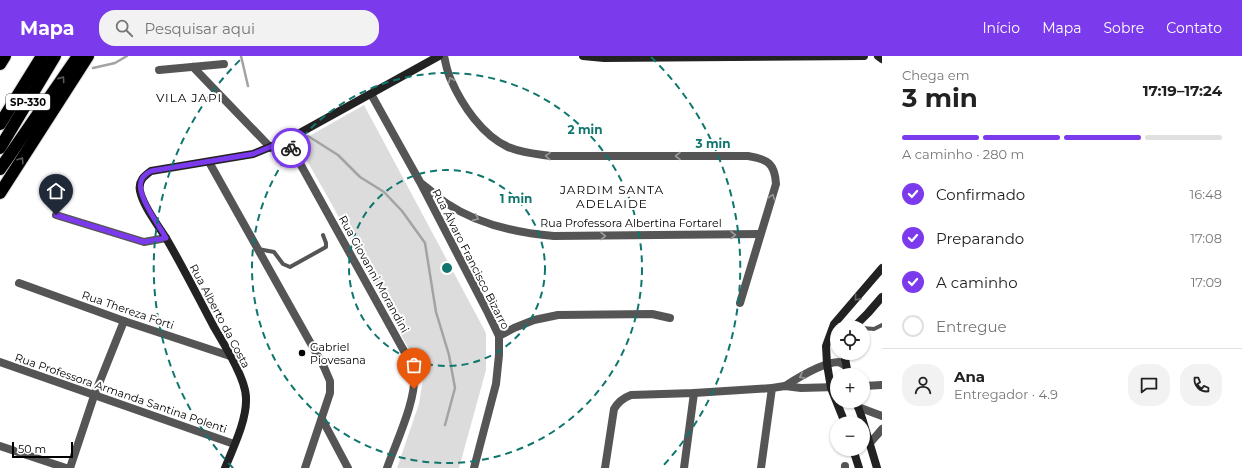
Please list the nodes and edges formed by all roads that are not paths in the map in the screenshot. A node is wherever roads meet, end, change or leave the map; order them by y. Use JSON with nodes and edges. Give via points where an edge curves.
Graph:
{"nodes":[{"id":1,"x":42,"y":56,"type":"edge"},
{"id":2,"x":55,"y":56,"type":"edge"},
{"id":3,"x":78,"y":56,"type":"edge"},
{"id":4,"x":88,"y":56,"type":"edge"},
{"id":5,"x":440,"y":56,"type":"edge"},
{"id":6,"x":444,"y":56,"type":"edge"},
{"id":7,"x":583,"y":56,"type":"edge"},
{"id":8,"x":839,"y":56,"type":"edge"},
{"id":9,"x":864,"y":56,"type":"edge"},
{"id":10,"x":878,"y":56,"type":"edge"},
{"id":11,"x":697,"y":57,"type":"edge"},
{"id":12,"x":882,"y":59,"type":"edge"},
{"id":13,"x":224,"y":64,"type":"dead end"},
{"id":14,"x":193,"y":67,"type":"junction"},
{"id":15,"x":159,"y":70,"type":"dead end"},
{"id":16,"x":371,"y":94,"type":"junction"},
{"id":17,"x":0,"y":124,"type":"edge"},
{"id":18,"x":287,"y":140,"type":"junction"},
{"id":19,"x":0,"y":148,"type":"edge"},
{"id":20,"x":271,"y":148,"type":"junction"},
{"id":21,"x":209,"y":162,"type":"junction"},
{"id":22,"x":0,"y":169,"type":"edge"},
{"id":23,"x":420,"y":182,"type":"junction"},
{"id":24,"x":0,"y":193,"type":"edge"},
{"id":25,"x":56,"y":215,"type":"dead end"},
{"id":26,"x":760,"y":234,"type":"junction"},
{"id":27,"x":323,"y":235,"type":"dead end"},
{"id":28,"x":166,"y":238,"type":"junction"},
{"id":29,"x":258,"y":249,"type":"junction"},
{"id":30,"x":882,"y":268,"type":"edge"},
{"id":31,"x":19,"y":283,"type":"dead end"},
{"id":32,"x":882,"y":297,"type":"edge"},
{"id":33,"x":740,"y":303,"type":"dead end"},
{"id":34,"x":670,"y":318,"type":"dead end"},
{"id":35,"x":863,"y":320,"type":"edge"},
{"id":36,"x":124,"y":321,"type":"junction"},
{"id":37,"x":882,"y":325,"type":"edge"},
{"id":38,"x":870,"y":328,"type":"edge"},
{"id":39,"x":498,"y":336,"type":"junction"},
{"id":40,"x":230,"y":356,"type":"junction"},
{"id":41,"x":845,"y":360,"type":"edge"},
{"id":42,"x":0,"y":362,"type":"edge"},
{"id":43,"x":826,"y":364,"type":"junction"},
{"id":44,"x":846,"y":366,"type":"joint"},
{"id":45,"x":830,"y":376,"type":"edge"},
{"id":46,"x":882,"y":385,"type":"edge"},
{"id":47,"x":785,"y":386,"type":"junction"},
{"id":48,"x":870,"y":386,"type":"edge"},
{"id":49,"x":830,"y":387,"type":"edge"},
{"id":50,"x":772,"y":388,"type":"junction"},
{"id":51,"x":694,"y":394,"type":"junction"},
{"id":52,"x":94,"y":396,"type":"junction"},
{"id":53,"x":865,"y":408,"type":"edge"},
{"id":54,"x":882,"y":416,"type":"edge"},
{"id":55,"x":322,"y":419,"type":"junction"},
{"id":56,"x":882,"y":430,"type":"edge"},
{"id":57,"x":870,"y":443,"type":"joint"},
{"id":58,"x":234,"y":444,"type":"junction"},
{"id":59,"x":0,"y":446,"type":"edge"},
{"id":60,"x":855,"y":456,"type":"edge"},
{"id":61,"x":66,"y":468,"type":"edge"},
{"id":62,"x":70,"y":468,"type":"edge"},
{"id":63,"x":225,"y":468,"type":"edge"},
{"id":64,"x":306,"y":468,"type":"edge"},
{"id":65,"x":348,"y":468,"type":"edge"},
{"id":66,"x":388,"y":468,"type":"edge"},
{"id":67,"x":474,"y":468,"type":"edge"},
{"id":68,"x":605,"y":468,"type":"edge"},
{"id":69,"x":684,"y":468,"type":"edge"},
{"id":70,"x":761,"y":468,"type":"edge"},
{"id":71,"x":859,"y":468,"type":"edge"},
{"id":72,"x":877,"y":468,"type":"edge"}],
"edges":[{"from":1,"to":17,"type":"highway","number":"SP-330"},
{"from":2,"to":19,"type":"highway","number":"SP-330"},
{"from":22,"to":3,"type":"highway","one_way":true},
{"from":24,"to":4,"type":"highway","one_way":true},
{"from":5,"to":16,"type":"street"},
{"from":26,"to":6,"type":"street","one_way":true,"via":[[776,184],[776,173],[771,164],[761,158],[550,156],[527,153],[507,146],[473,118],[450,79]]},
{"from":7,"to":11,"type":"street"},
{"from":8,"to":9,"type":"street"},
{"from":8,"to":11,"type":"street"},
{"from":10,"to":12,"type":"street"},
{"from":13,"to":14,"type":"street"},
{"from":14,"to":15,"type":"street"},
{"from":14,"to":20,"type":"street"},
{"from":16,"to":18,"type":"street"},
{"from":16,"to":23,"type":"street","name":"Rua Álvaro Francisco Bizarro"},
{"from":18,"to":20,"type":"street"},
{"from":18,"to":66,"type":"street","name":"Rua Giovanni Morandini","via":[[414,369],[412,398]]},
{"from":20,"to":21,"type":"street"},
{"from":21,"to":28,"type":"street","name":"Rua Alberto da Costa","via":[[151,171],[141,180],[142,199]]},
{"from":21,"to":29,"type":"street"},
{"from":23,"to":26,"type":"street","name":"Rua Professora Albertina Fortarel","one_way":true,"via":[[461,212],[492,225],[527,234]]},
{"from":23,"to":39,"type":"street","name":"Rua Álvaro Francisco Bizarro"},
{"from":25,"to":28,"type":"street","via":[[144,242]]},
{"from":26,"to":33,"type":"street"},
{"from":27,"to":29,"type":"lane","via":[[326,247],[290,266],[284,264],[274,252]]},
{"from":28,"to":40,"type":"street","name":"Rua Alberto da Costa"},
{"from":29,"to":55,"type":"street","via":[[330,382],[330,393]]},
{"from":30,"to":43,"type":"street","one_way":true,"via":[[834,324],[826,346]]},
{"from":31,"to":36,"type":"street","name":"Rua Thereza Forti"},
{"from":32,"to":35,"type":"street"},
{"from":34,"to":39,"type":"street","via":[[652,314],[558,315],[534,320]]},
{"from":36,"to":40,"type":"street","name":"Rua Thereza Forti"},
{"from":36,"to":52,"type":"street"},
{"from":37,"to":38,"type":"lane"},
{"from":39,"to":67,"type":"street","name":"Rua Álvaro Francisco Bizarro","via":[[496,384]]},
{"from":40,"to":58,"type":"street","name":"Rua Alberto da Costa","via":[[246,398],[244,415]]},
{"from":41,"to":44,"type":"street"},
{"from":42,"to":52,"type":"street","name":"Rua Professora Armanda Santina Polenti"},
{"from":43,"to":44,"type":"street","via":[[839,362]]},
{"from":43,"to":45,"type":"street"},
{"from":43,"to":47,"type":"street","one_way":true},
{"from":46,"to":48,"type":"street"},
{"from":47,"to":49,"type":"street"},
{"from":47,"to":50,"type":"street"},
{"from":50,"to":51,"type":"street"},
{"from":50,"to":70,"type":"street"},
{"from":51,"to":68,"type":"street","via":[[631,395],[618,403],[614,410]]},
{"from":51,"to":69,"type":"street"},
{"from":52,"to":58,"type":"street","name":"Rua Professora Armanda Santina Polenti"},
{"from":52,"to":62,"type":"street"},
{"from":53,"to":54,"type":"street"},
{"from":55,"to":64,"type":"street"},
{"from":55,"to":65,"type":"street"},
{"from":56,"to":57,"type":"street"},
{"from":57,"to":72,"type":"street"},
{"from":58,"to":63,"type":"street","name":"Rua Alberto da Costa"},
{"from":59,"to":61,"type":"street"},
{"from":60,"to":71,"type":"street"}]}
